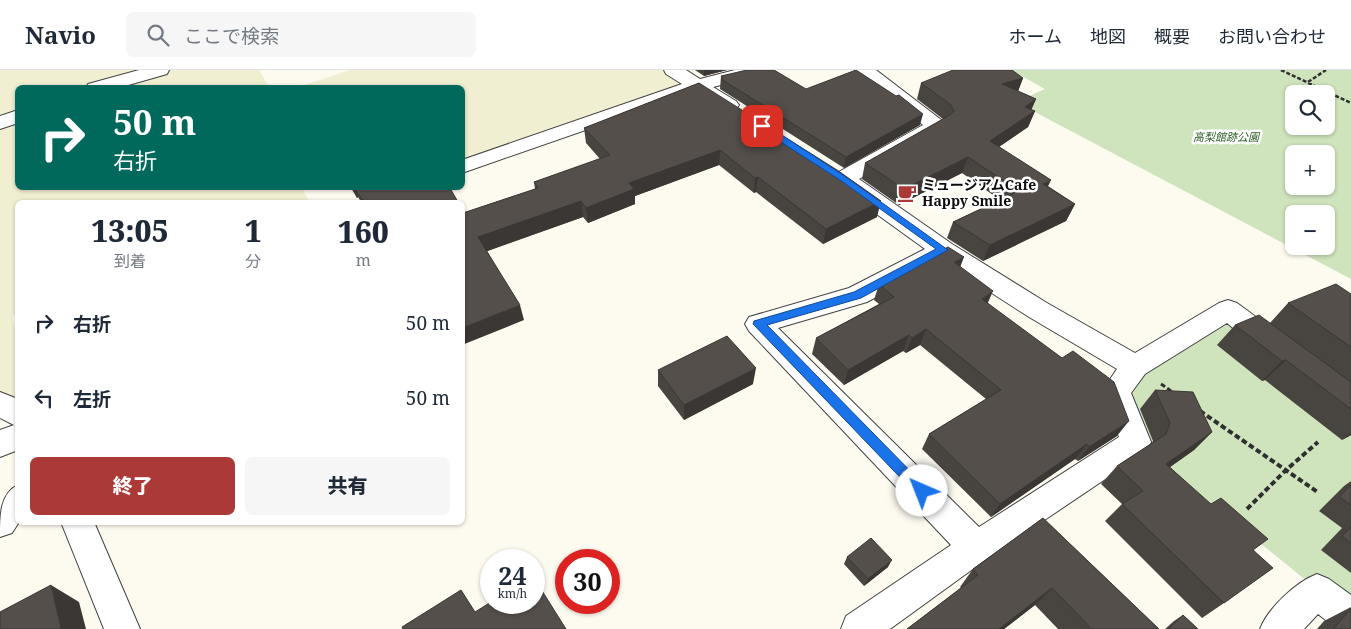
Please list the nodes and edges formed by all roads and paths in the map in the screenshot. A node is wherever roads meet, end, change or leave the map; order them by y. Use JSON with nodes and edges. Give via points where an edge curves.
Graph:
{"nodes":[{"id":1,"x":160,"y":70,"type":"edge"},
{"id":2,"x":673,"y":70,"type":"edge"},
{"id":3,"x":758,"y":70,"type":"edge"},
{"id":4,"x":864,"y":70,"type":"edge"},
{"id":5,"x":1281,"y":70,"type":"edge"},
{"id":6,"x":1326,"y":70,"type":"edge"},
{"id":7,"x":1308,"y":82,"type":"junction"},
{"id":8,"x":698,"y":84,"type":"junction"},
{"id":9,"x":106,"y":85,"type":"edge"},
{"id":10,"x":1351,"y":103,"type":"edge"},
{"id":11,"x":746,"y":116,"type":"edge"},
{"id":12,"x":15,"y":117,"type":"edge"},
{"id":13,"x":0,"y":123,"type":"edge"},
{"id":14,"x":465,"y":166,"type":"edge"},
{"id":15,"x":943,"y":250,"type":"junction"},
{"id":16,"x":1290,"y":356,"type":"edge"},
{"id":17,"x":1135,"y":366,"type":"junction"},
{"id":18,"x":1182,"y":399,"type":"edge"},
{"id":19,"x":0,"y":404,"type":"edge"},
{"id":20,"x":1198,"y":410,"type":"edge"},
{"id":21,"x":15,"y":412,"type":"edge"},
{"id":22,"x":15,"y":437,"type":"edge"},
{"id":23,"x":1318,"y":442,"type":"dead end"},
{"id":24,"x":0,"y":444,"type":"edge"},
{"id":25,"x":1285,"y":471,"type":"junction"},
{"id":26,"x":1319,"y":493,"type":"dead end"},
{"id":27,"x":15,"y":503,"type":"edge"},
{"id":28,"x":1246,"y":510,"type":"dead end"},
{"id":29,"x":0,"y":522,"type":"edge"},
{"id":30,"x":78,"y":525,"type":"edge"},
{"id":31,"x":976,"y":547,"type":"junction"},
{"id":32,"x":1351,"y":617,"type":"edge"},
{"id":33,"x":122,"y":629,"type":"edge"},
{"id":34,"x":859,"y":629,"type":"edge"},
{"id":35,"x":1278,"y":629,"type":"edge"}],
"edges":[{"from":1,"to":9,"type":"street"},
{"from":2,"to":8,"type":"street"},
{"from":3,"to":8,"type":"street"},
{"from":4,"to":15,"type":"street","via":[[937,126],[835,173]]},
{"from":5,"to":7,"type":"path"},
{"from":6,"to":7,"type":"path"},
{"from":7,"to":10,"type":"path"},
{"from":8,"to":11,"type":"street"},
{"from":8,"to":14,"type":"street"},
{"from":12,"to":13,"type":"street"},
{"from":15,"to":17,"type":"street"},
{"from":15,"to":31,"type":"street","via":[[858,295],[758,324]]},
{"from":16,"to":17,"type":"street","via":[[1228,310]]},
{"from":17,"to":18,"type":"path"},
{"from":17,"to":31,"type":"street","via":[[1116,391],[1136,442]]},
{"from":19,"to":21,"type":"street"},
{"from":20,"to":25,"type":"path"},
{"from":22,"to":24,"type":"street"},
{"from":23,"to":25,"type":"path"},
{"from":25,"to":26,"type":"path"},
{"from":25,"to":28,"type":"path"},
{"from":27,"to":29,"type":"street"},
{"from":30,"to":33,"type":"street"},
{"from":31,"to":34,"type":"street"},
{"from":32,"to":35,"type":"street","via":[[1317,591]]}]}
